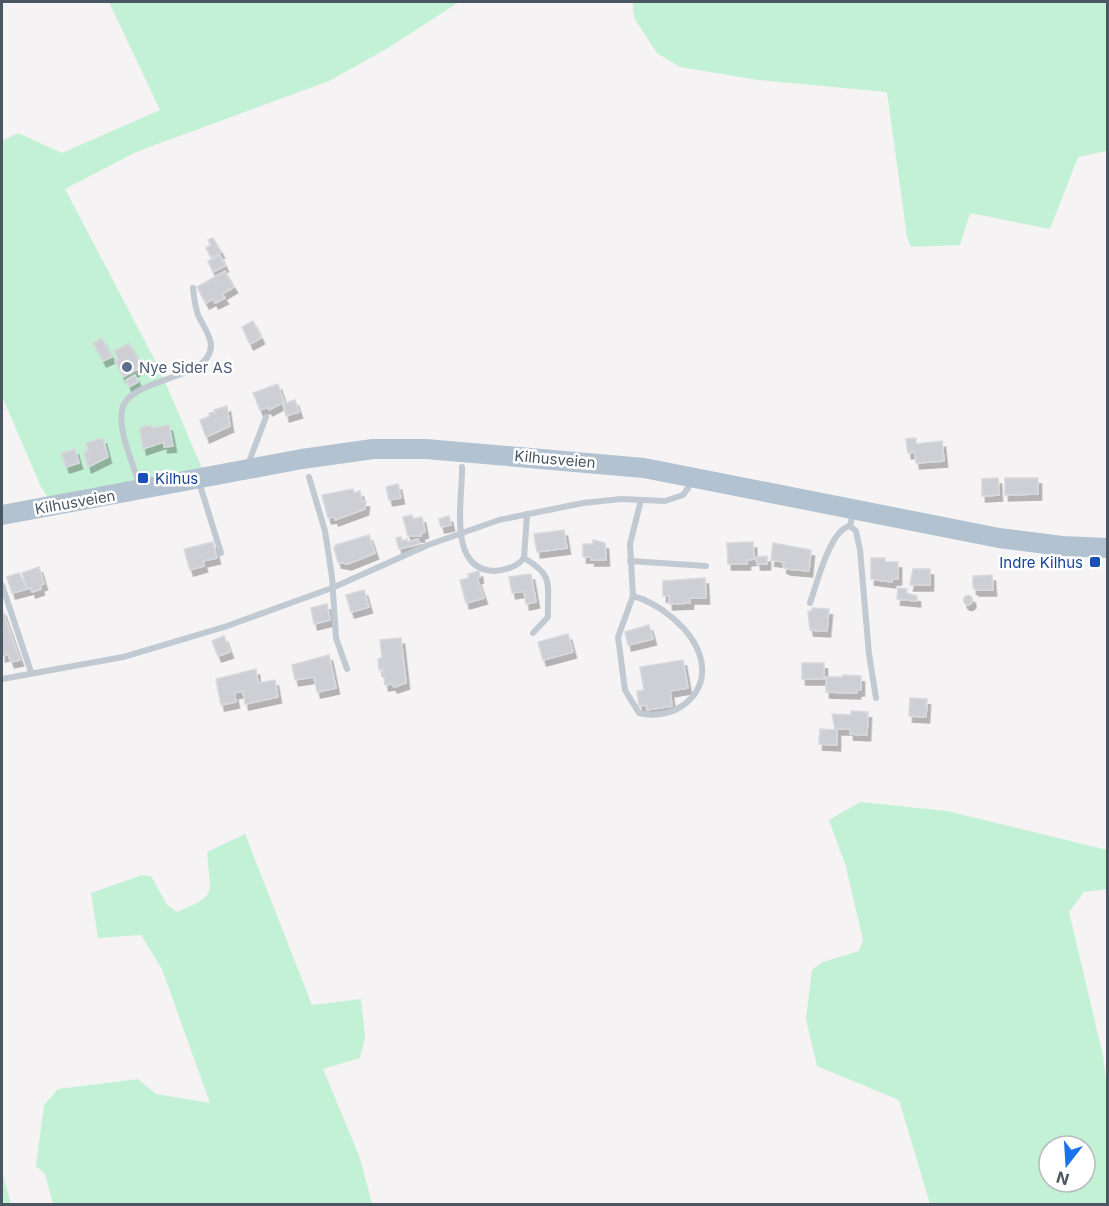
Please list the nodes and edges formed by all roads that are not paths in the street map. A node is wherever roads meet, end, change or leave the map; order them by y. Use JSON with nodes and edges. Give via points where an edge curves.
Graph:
{"nodes":[{"id":1,"x":193,"y":288,"type":"dead end"},
{"id":2,"x":266,"y":417,"type":"dead end"},
{"id":3,"x":462,"y":467,"type":"dead end"},
{"id":4,"x":246,"y":469,"type":"junction"},
{"id":5,"x":309,"y":477,"type":"dead end"},
{"id":6,"x":695,"y":477,"type":"junction"},
{"id":7,"x":198,"y":478,"type":"junction"},
{"id":8,"x":140,"y":491,"type":"junction"},
{"id":9,"x":641,"y":500,"type":"junction"},
{"id":10,"x":527,"y":514,"type":"junction"},
{"id":11,"x":2,"y":515,"type":"edge"},
{"id":12,"x":852,"y":517,"type":"junction"},
{"id":13,"x":459,"y":533,"type":"junction"},
{"id":14,"x":1107,"y":548,"type":"edge"},
{"id":15,"x":221,"y":552,"type":"dead end"},
{"id":16,"x":524,"y":558,"type":"junction"},
{"id":17,"x":630,"y":561,"type":"junction"},
{"id":18,"x":706,"y":566,"type":"dead end"},
{"id":19,"x":2,"y":585,"type":"edge"},
{"id":20,"x":332,"y":588,"type":"junction"},
{"id":21,"x":633,"y":596,"type":"junction"},
{"id":22,"x":810,"y":603,"type":"dead end"},
{"id":23,"x":533,"y":633,"type":"dead end"},
{"id":24,"x":347,"y":669,"type":"dead end"},
{"id":25,"x":31,"y":672,"type":"junction"},
{"id":26,"x":2,"y":679,"type":"edge"},
{"id":27,"x":876,"y":698,"type":"dead end"}],
"edges":[{"from":1,"to":8,"type":"lane","via":[[195,306],[211,345],[208,356],[183,374],[129,396],[122,407],[124,431]]},
{"from":2,"to":4,"type":"lane"},
{"from":3,"to":13,"type":"lane"},
{"from":4,"to":6,"type":"main road","name":"Kilhusveien","via":[[342,453],[405,448],[573,460]]},
{"from":4,"to":7,"type":"main road","name":"Kilhusveien"},
{"from":5,"to":20,"type":"lane","via":[[325,531]]},
{"from":6,"to":9,"type":"lane","via":[[675,499]]},
{"from":6,"to":12,"type":"main road","name":"Kilhusveien"},
{"from":7,"to":8,"type":"main road","name":"Kilhusveien"},
{"from":7,"to":15,"type":"lane"},
{"from":8,"to":11,"type":"main road","name":"Kilhusveien"},
{"from":9,"to":10,"type":"lane","via":[[583,503]]},
{"from":9,"to":17,"type":"lane"},
{"from":10,"to":13,"type":"lane"},
{"from":10,"to":16,"type":"lane"},
{"from":12,"to":14,"type":"main road","name":"Kilhusveien","via":[[1062,546]]},
{"from":12,"to":22,"type":"lane","via":[[831,545]]},
{"from":12,"to":27,"type":"lane","via":[[860,550]]},
{"from":13,"to":16,"type":"lane","via":[[467,554],[481,568],[501,570],[518,565]]},
{"from":13,"to":20,"type":"lane"},
{"from":16,"to":23,"type":"lane","via":[[542,568],[547,577],[548,617]]},
{"from":17,"to":18,"type":"lane"},
{"from":17,"to":21,"type":"lane"},
{"from":19,"to":25,"type":"lane"},
{"from":20,"to":24,"type":"lane","via":[[336,638]]},
{"from":20,"to":25,"type":"lane","via":[[227,626],[129,655]]},
{"from":21,"to":21,"type":"lane","via":[[618,637],[625,690],[639,713],[667,713],[681,708],[701,682],[701,657],[669,614]]},
{"from":25,"to":26,"type":"lane"}]}
